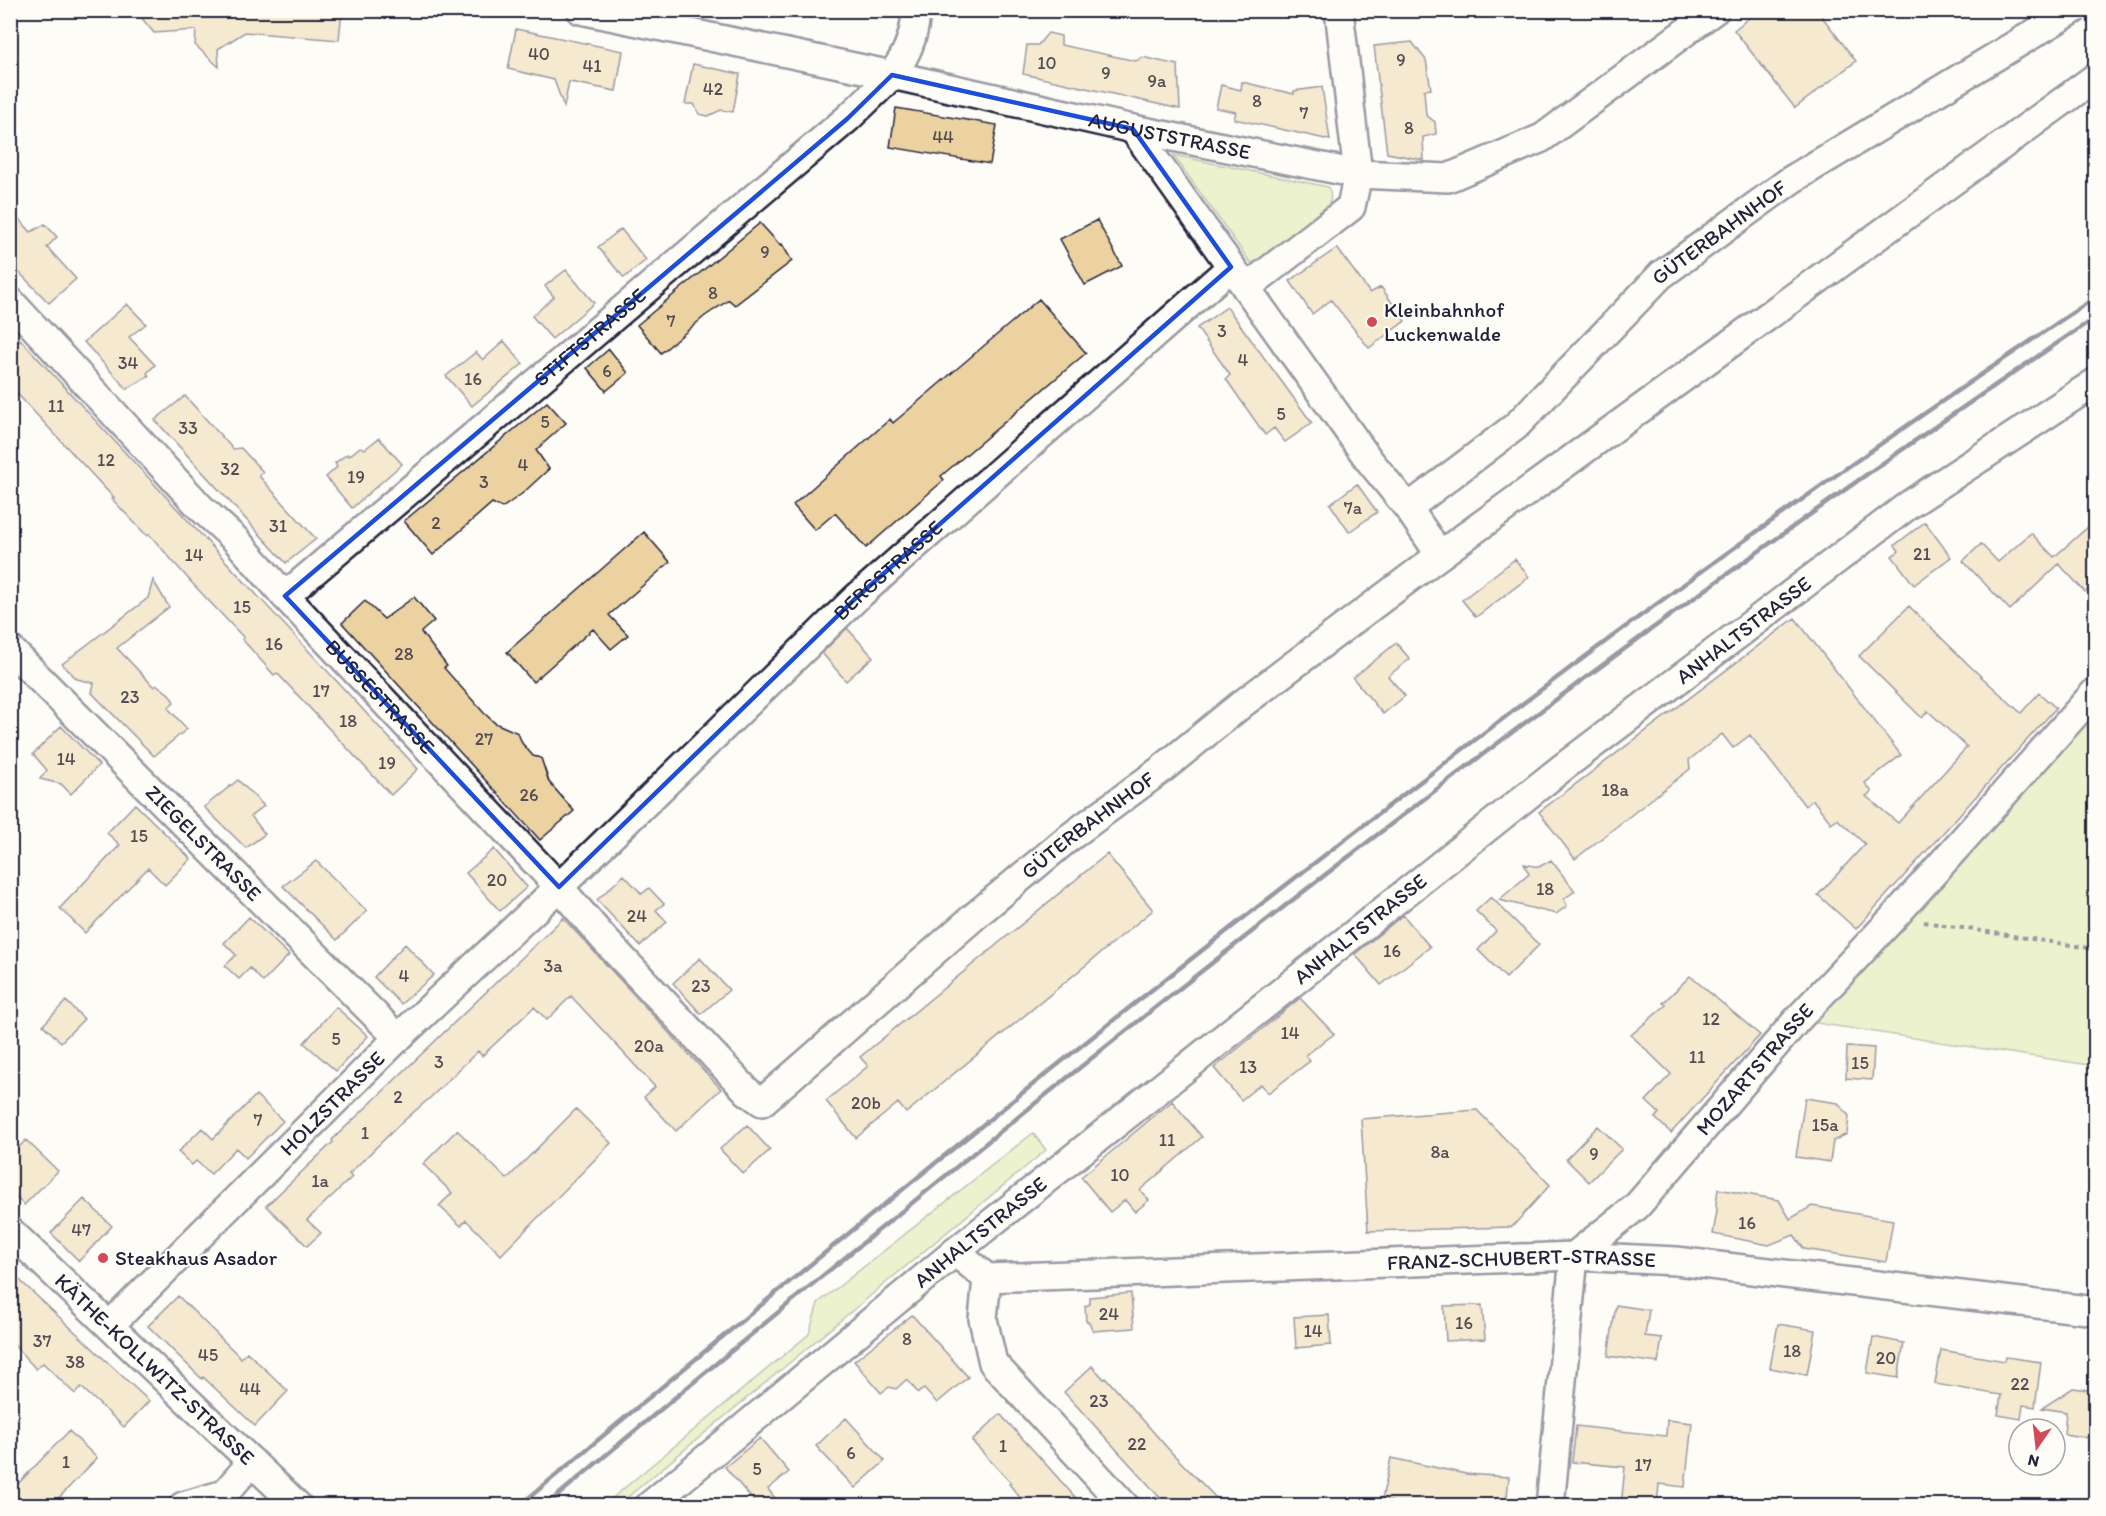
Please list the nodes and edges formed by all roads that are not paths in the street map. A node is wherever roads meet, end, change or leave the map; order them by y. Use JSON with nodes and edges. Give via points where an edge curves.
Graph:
{"nodes":[{"id":1,"x":581,"y":10,"type":"edge"},
{"id":2,"x":916,"y":10,"type":"edge"},
{"id":3,"x":1339,"y":10,"type":"edge"},
{"id":4,"x":2073,"y":10,"type":"edge"},
{"id":5,"x":1707,"y":13,"type":"edge"},
{"id":6,"x":892,"y":75,"type":"junction"},
{"id":7,"x":2096,"y":77,"type":"edge"},
{"id":8,"x":1133,"y":129,"type":"junction"},
{"id":9,"x":1358,"y":174,"type":"junction"},
{"id":10,"x":1238,"y":277,"type":"junction"},
{"id":11,"x":10,"y":302,"type":"edge"},
{"id":12,"x":2096,"y":382,"type":"edge"},
{"id":13,"x":1408,"y":508,"type":"junction"},
{"id":14,"x":1440,"y":555,"type":"junction"},
{"id":15,"x":285,"y":596,"type":"junction"},
{"id":16,"x":10,"y":649,"type":"edge"},
{"id":17,"x":2096,"y":691,"type":"edge"},
{"id":18,"x":559,"y":887,"type":"junction"},
{"id":19,"x":398,"y":1038,"type":"junction"},
{"id":20,"x":748,"y":1092,"type":"joint"},
{"id":21,"x":10,"y":1232,"type":"edge"},
{"id":22,"x":955,"y":1252,"type":"junction"},
{"id":23,"x":1574,"y":1256,"type":"junction"},
{"id":24,"x":987,"y":1278,"type":"junction"},
{"id":25,"x":2096,"y":1311,"type":"edge"},
{"id":26,"x":110,"y":1325,"type":"junction"},
{"id":27,"x":252,"y":1462,"type":"junction"},
{"id":28,"x":183,"y":1506,"type":"edge"},
{"id":29,"x":298,"y":1506,"type":"edge"},
{"id":30,"x":649,"y":1506,"type":"edge"},
{"id":31,"x":1125,"y":1506,"type":"edge"},
{"id":32,"x":1550,"y":1506,"type":"edge"}],
"edges":[{"from":1,"to":6,"type":"street","name":"AUGUSTSTRASSE"},
{"from":2,"to":6,"type":"street","name":"STIFTSTRASSE","via":[[915,30]]},
{"from":3,"to":9,"type":"street","name":"BERGSTRASSE"},
{"from":4,"to":13,"type":"street","name":"GÜTERBAHNHOF","via":[[1791,180],[1661,275],[1516,426]]},
{"from":5,"to":9,"type":"street","name":"AUGUSTSTRASSE","via":[[1542,138],[1448,178]]},
{"from":6,"to":8,"type":"street","name":"AUGUSTSTRASSE"},
{"from":6,"to":15,"type":"street","name":"STIFTSTRASSE","via":[[847,119]]},
{"from":7,"to":14,"type":"street","name":"GÜTERBAHNHOF"},
{"from":8,"to":9,"type":"street","name":"AUGUSTSTRASSE"},
{"from":8,"to":10,"type":"street"},
{"from":9,"to":10,"type":"street","name":"BERGSTRASSE","via":[[1351,207]]},
{"from":10,"to":13,"type":"street"},
{"from":10,"to":18,"type":"street","name":"BERGSTRASSE","via":[[856,598]]},
{"from":11,"to":15,"type":"street","name":"BUSSESTRASSE"},
{"from":12,"to":22,"type":"street","name":"ANHALTSTRASSE","via":[[1910,504],[1562,768]]},
{"from":13,"to":14,"type":"street"},
{"from":14,"to":20,"type":"street","name":"GÜTERBAHNHOF","via":[[1066,840],[762,1102]]},
{"from":15,"to":18,"type":"street","name":"BUSSESTRASSE"},
{"from":16,"to":19,"type":"street","name":"ZIEGELSTRASSE"},
{"from":17,"to":23,"type":"street","name":"MOZARTSTRASSE","via":[[1797,1020],[1637,1206]]},
{"from":18,"to":19,"type":"street","name":"HOLZSTRASSE"},
{"from":18,"to":20,"type":"street","name":"BUSSESTRASSE"},
{"from":19,"to":26,"type":"street","name":"HOLZSTRASSE"},
{"from":21,"to":26,"type":"street","name":"KÄTHE-KOLLWITZ-STRASSE"},
{"from":22,"to":24,"type":"street"},
{"from":22,"to":30,"type":"street","name":"ANHALTSTRASSE"},
{"from":23,"to":24,"type":"street","name":"FRANZ-SCHUBERT-STRASSE"},
{"from":23,"to":25,"type":"street","name":"FRANZ-SCHUBERT-STRASSE","via":[[1676,1261]]},
{"from":23,"to":32,"type":"street"},
{"from":24,"to":31,"type":"street","via":[[983,1319],[993,1363]]},
{"from":26,"to":27,"type":"street","name":"KÄTHE-KOLLWITZ-STRASSE"},
{"from":27,"to":28,"type":"street","via":[[224,1494]]},
{"from":27,"to":29,"type":"street","name":"KÄTHE-KOLLWITZ-STRASSE"}]}
